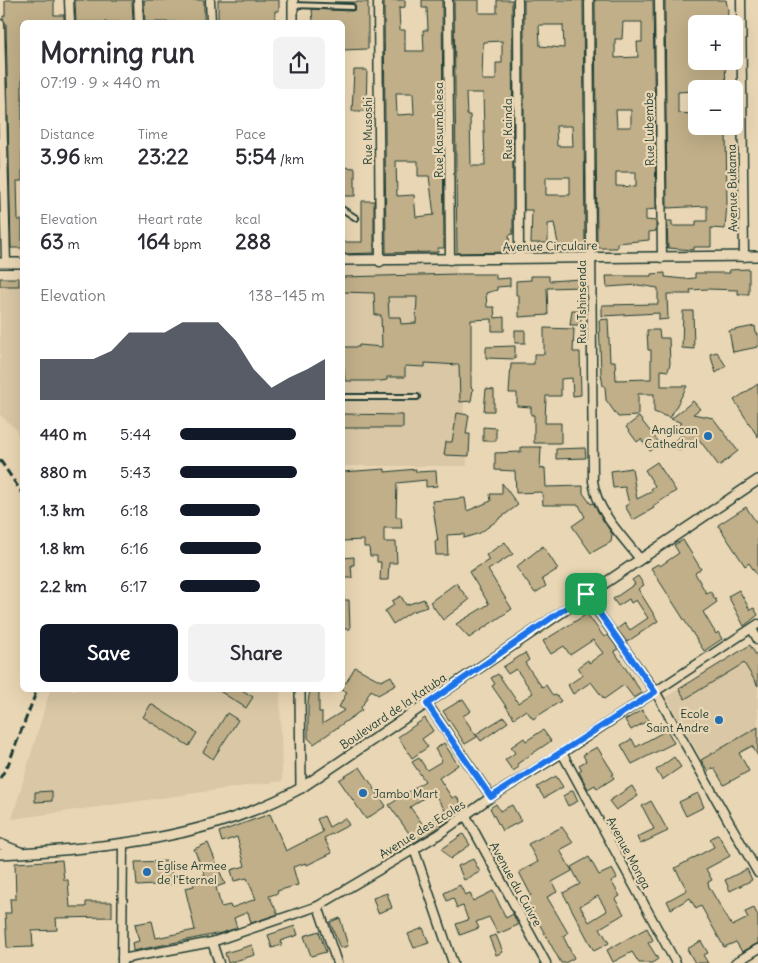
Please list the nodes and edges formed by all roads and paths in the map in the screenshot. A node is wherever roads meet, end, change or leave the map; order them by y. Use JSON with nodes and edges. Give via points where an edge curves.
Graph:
{"nodes":[{"id":1,"x":69,"y":0,"type":"edge"},
{"id":2,"x":138,"y":0,"type":"edge"},
{"id":3,"x":210,"y":0,"type":"edge"},
{"id":4,"x":378,"y":0,"type":"edge"},
{"id":5,"x":448,"y":0,"type":"edge"},
{"id":6,"x":518,"y":0,"type":"edge"},
{"id":7,"x":589,"y":0,"type":"edge"},
{"id":8,"x":659,"y":0,"type":"edge"},
{"id":9,"x":740,"y":0,"type":"edge"},
{"id":10,"x":293,"y":2,"type":"edge"},
{"id":11,"x":352,"y":8,"type":"dead end"},
{"id":12,"x":70,"y":20,"type":"edge"},
{"id":13,"x":139,"y":20,"type":"edge"},
{"id":14,"x":211,"y":20,"type":"edge"},
{"id":15,"x":293,"y":20,"type":"edge"},
{"id":16,"x":0,"y":24,"type":"edge"},
{"id":17,"x":345,"y":211,"type":"edge"},
{"id":18,"x":356,"y":218,"type":"dead end"},
{"id":19,"x":758,"y":256,"type":"edge"},
{"id":20,"x":592,"y":257,"type":"junction"},
{"id":21,"x":744,"y":257,"type":"junction"},
{"id":22,"x":519,"y":258,"type":"junction"},
{"id":23,"x":662,"y":258,"type":"junction"},
{"id":24,"x":345,"y":260,"type":"edge"},
{"id":25,"x":450,"y":260,"type":"junction"},
{"id":26,"x":380,"y":262,"type":"junction"},
{"id":27,"x":3,"y":263,"type":"edge"},
{"id":28,"x":20,"y":263,"type":"edge"},
{"id":29,"x":345,"y":397,"type":"edge"},
{"id":30,"x":418,"y":397,"type":"dead end"},
{"id":31,"x":758,"y":480,"type":"edge"},
{"id":32,"x":640,"y":559,"type":"junction"},
{"id":33,"x":586,"y":594,"type":"junction"},
{"id":34,"x":755,"y":626,"type":"edge"},
{"id":35,"x":758,"y":640,"type":"edge"},
{"id":36,"x":300,"y":692,"type":"edge"},
{"id":37,"x":655,"y":692,"type":"junction"},
{"id":38,"x":427,"y":704,"type":"junction"},
{"id":39,"x":562,"y":753,"type":"junction"},
{"id":40,"x":301,"y":788,"type":"junction"},
{"id":41,"x":491,"y":797,"type":"junction"},
{"id":42,"x":466,"y":816,"type":"junction"},
{"id":43,"x":0,"y":844,"type":"edge"},
{"id":44,"x":123,"y":844,"type":"junction"},
{"id":45,"x":414,"y":849,"type":"junction"},
{"id":46,"x":22,"y":853,"type":"junction"},
{"id":47,"x":0,"y":854,"type":"edge"},
{"id":48,"x":758,"y":874,"type":"edge"},
{"id":49,"x":318,"y":906,"type":"junction"},
{"id":50,"x":212,"y":942,"type":"junction"},
{"id":51,"x":758,"y":949,"type":"edge"},
{"id":52,"x":122,"y":961,"type":"edge"},
{"id":53,"x":219,"y":963,"type":"edge"},
{"id":54,"x":337,"y":963,"type":"edge"},
{"id":55,"x":453,"y":963,"type":"edge"},
{"id":56,"x":546,"y":963,"type":"edge"},
{"id":57,"x":676,"y":963,"type":"edge"},
{"id":58,"x":735,"y":963,"type":"edge"}],
"edges":[{"from":1,"to":12,"type":"street"},
{"from":2,"to":13,"type":"street"},
{"from":3,"to":14,"type":"street"},
{"from":4,"to":26,"type":"street","name":"Rue Musoshi"},
{"from":5,"to":25,"type":"street","name":"Rue Kasumbalesa"},
{"from":6,"to":22,"type":"street","name":"Rue Kainda"},
{"from":7,"to":20,"type":"street","name":"Rue Tshinsenda"},
{"from":8,"to":23,"type":"street","name":"Rue Lubembe"},
{"from":9,"to":21,"type":"street","name":"Avenue Bukama"},
{"from":10,"to":11,"type":"lane"},
{"from":10,"to":15,"type":"street"},
{"from":16,"to":27,"type":"street"},
{"from":17,"to":18,"type":"lane"},
{"from":19,"to":21,"type":"street","name":"Avenue Circulaire"},
{"from":20,"to":22,"type":"street","name":"Avenue Circulaire"},
{"from":20,"to":23,"type":"street","name":"Avenue Circulaire"},
{"from":20,"to":32,"type":"street","name":"Rue Tshinsenda","via":[[595,490],[606,515]]},
{"from":21,"to":23,"type":"street","name":"Avenue Circulaire"},
{"from":22,"to":25,"type":"street","name":"Avenue Circulaire"},
{"from":24,"to":26,"type":"street","name":"Avenue Circulaire"},
{"from":25,"to":26,"type":"street","name":"Avenue Circulaire"},
{"from":27,"to":28,"type":"street"},
{"from":29,"to":30,"type":"lane"},
{"from":31,"to":32,"type":"street","name":"Boulevard de la Katuba"},
{"from":32,"to":33,"type":"street","name":"Boulevard de la Katuba"},
{"from":33,"to":37,"type":"street"},
{"from":33,"to":38,"type":"street","name":"Boulevard de la Katuba"},
{"from":34,"to":35,"type":"street"},
{"from":34,"to":37,"type":"street","name":"Avenue des Ecoles"},
{"from":36,"to":40,"type":"street"},
{"from":37,"to":39,"type":"street","name":"Avenue des Ecoles"},
{"from":37,"to":48,"type":"street"},
{"from":38,"to":40,"type":"street","name":"Boulevard de la Katuba"},
{"from":38,"to":41,"type":"street"},
{"from":39,"to":41,"type":"street","name":"Avenue des Ecoles"},
{"from":39,"to":57,"type":"street","name":"Avenue Monga"},
{"from":40,"to":44,"type":"street","name":"Boulevard de la Katuba","via":[[239,817],[195,831]]},
{"from":41,"to":42,"type":"street","name":"Avenue des Ecoles"},
{"from":42,"to":45,"type":"street","name":"Avenue des Ecoles"},
{"from":42,"to":56,"type":"street","name":"Avenue du Cuivre"},
{"from":43,"to":46,"type":"street"},
{"from":44,"to":46,"type":"street","name":"Boulevard de la Katuba"},
{"from":44,"to":52,"type":"street"},
{"from":45,"to":49,"type":"street","name":"Avenue des Ecoles"},
{"from":45,"to":55,"type":"street"},
{"from":46,"to":47,"type":"street","name":"Boulevard de la Katuba"},
{"from":49,"to":50,"type":"street","name":"Avenue des Ecoles"},
{"from":49,"to":54,"type":"street"},
{"from":50,"to":52,"type":"street","name":"Avenue des Ecoles"},
{"from":50,"to":53,"type":"street"},
{"from":51,"to":58,"type":"street"}]}
